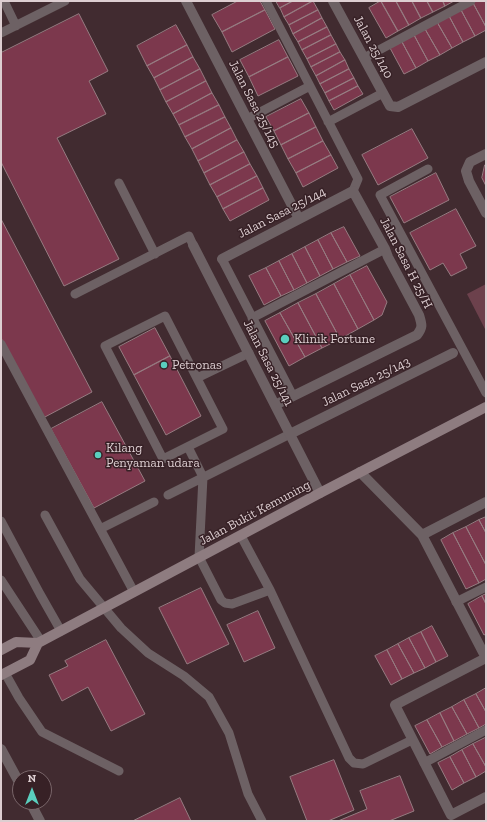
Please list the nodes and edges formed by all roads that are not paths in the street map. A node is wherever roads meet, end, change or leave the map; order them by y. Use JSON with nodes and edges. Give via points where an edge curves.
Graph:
{"nodes":[{"id":1,"x":4,"y":1,"type":"edge"},
{"id":2,"x":65,"y":1,"type":"edge"},
{"id":3,"x":186,"y":1,"type":"edge"},
{"id":4,"x":266,"y":1,"type":"edge"},
{"id":5,"x":333,"y":1,"type":"edge"},
{"id":6,"x":472,"y":1,"type":"edge"},
{"id":7,"x":16,"y":26,"type":"junction"},
{"id":8,"x":1,"y":33,"type":"edge"},
{"id":9,"x":364,"y":58,"type":"junction"},
{"id":10,"x":486,"y":62,"type":"edge"},
{"id":11,"x":310,"y":86,"type":"junction"},
{"id":12,"x":383,"y":93,"type":"junction"},
{"id":13,"x":247,"y":118,"type":"junction"},
{"id":14,"x":328,"y":122,"type":"junction"},
{"id":15,"x":486,"y":154,"type":"edge"},
{"id":16,"x":428,"y":169,"type":"dead end"},
{"id":17,"x":119,"y":183,"type":"dead end"},
{"id":18,"x":353,"y":190,"type":"junction"},
{"id":19,"x":486,"y":213,"type":"edge"},
{"id":20,"x":299,"y":219,"type":"junction"},
{"id":21,"x":193,"y":245,"type":"joint"},
{"id":22,"x":385,"y":249,"type":"junction"},
{"id":23,"x":154,"y":254,"type":"junction"},
{"id":24,"x":222,"y":259,"type":"joint"},
{"id":25,"x":75,"y":294,"type":"dead end"},
{"id":26,"x":252,"y":318,"type":"junction"},
{"id":27,"x":1,"y":344,"type":"edge"},
{"id":28,"x":249,"y":353,"type":"junction"},
{"id":29,"x":453,"y":353,"type":"dead end"},
{"id":30,"x":197,"y":378,"type":"junction"},
{"id":31,"x":486,"y":393,"type":"edge"},
{"id":32,"x":293,"y":396,"type":"junction"},
{"id":33,"x":275,"y":405,"type":"junction"},
{"id":34,"x":486,"y":407,"type":"edge"},
{"id":35,"x":290,"y":434,"type":"junction"},
{"id":36,"x":188,"y":446,"type":"junction"},
{"id":37,"x":360,"y":472,"type":"junction"},
{"id":38,"x":202,"y":478,"type":"junction"},
{"id":39,"x":320,"y":493,"type":"junction"},
{"id":40,"x":168,"y":495,"type":"dead end"},
{"id":41,"x":154,"y":502,"type":"dead end"},
{"id":42,"x":486,"y":502,"type":"edge"},
{"id":43,"x":46,"y":515,"type":"dead end"},
{"id":44,"x":1,"y":521,"type":"edge"},
{"id":45,"x":100,"y":529,"type":"junction"},
{"id":46,"x":422,"y":535,"type":"junction"},
{"id":47,"x":241,"y":536,"type":"junction"},
{"id":48,"x":199,"y":557,"type":"junction"},
{"id":49,"x":1,"y":580,"type":"edge"},
{"id":50,"x":486,"y":587,"type":"edge"},
{"id":51,"x":270,"y":590,"type":"junction"},
{"id":52,"x":134,"y":592,"type":"junction"},
{"id":53,"x":456,"y":602,"type":"junction"},
{"id":54,"x":104,"y":608,"type":"junction"},
{"id":55,"x":61,"y":630,"type":"junction"},
{"id":56,"x":39,"y":642,"type":"junction"},
{"id":57,"x":1,"y":650,"type":"edge"},
{"id":58,"x":486,"y":658,"type":"edge"},
{"id":59,"x":3,"y":674,"type":"edge"},
{"id":60,"x":486,"y":730,"type":"edge"},
{"id":61,"x":412,"y":740,"type":"junction"},
{"id":62,"x":1,"y":750,"type":"edge"},
{"id":63,"x":424,"y":763,"type":"junction"},
{"id":64,"x":12,"y":770,"type":"edge"},
{"id":65,"x":119,"y":771,"type":"dead end"},
{"id":66,"x":486,"y":797,"type":"edge"},
{"id":67,"x":34,"y":810,"type":"edge"},
{"id":68,"x":452,"y":818,"type":"edge"},
{"id":69,"x":40,"y":821,"type":"edge"},
{"id":70,"x":262,"y":821,"type":"edge"}],
"edges":[{"from":1,"to":7,"type":"lane"},
{"from":2,"to":7,"type":"lane"},
{"from":3,"to":13,"type":"street","name":"Jalan Sasa 25/145"},
{"from":4,"to":11,"type":"lane"},
{"from":5,"to":9,"type":"street","name":"Jalan 25/140"},
{"from":6,"to":9,"type":"lane"},
{"from":7,"to":8,"type":"lane"},
{"from":9,"to":12,"type":"street","name":"Jalan 25/140"},
{"from":10,"to":12,"type":"street","name":"Jalan 25/140","via":[[398,107],[390,106]]},
{"from":11,"to":13,"type":"lane"},
{"from":11,"to":14,"type":"lane"},
{"from":12,"to":14,"type":"lane"},
{"from":13,"to":20,"type":"street","name":"Jalan Sasa 25/145"},
{"from":14,"to":18,"type":"lane","via":[[358,180]]},
{"from":15,"to":19,"type":"street","via":[[470,162],[466,171]]},
{"from":16,"to":31,"type":"lane","via":[[380,195]]},
{"from":17,"to":23,"type":"lane"},
{"from":18,"to":20,"type":"street","name":"Jalan Sasa 25/144"},
{"from":18,"to":22,"type":"street","name":"Jalan Sasa H 25/H"},
{"from":20,"to":24,"type":"street","name":"Jalan Sasa 25/144"},
{"from":21,"to":23,"type":"lane","via":[[189,236]]},
{"from":21,"to":28,"type":"street","name":"Jalan Sasa 25/141"},
{"from":22,"to":26,"type":"lane"},
{"from":22,"to":32,"type":"street","name":"Jalan Sasa H 25/H","via":[[419,315],[421,329],[417,335]]},
{"from":23,"to":25,"type":"lane"},
{"from":24,"to":26,"type":"lane"},
{"from":26,"to":32,"type":"lane"},
{"from":27,"to":45,"type":"lane"},
{"from":28,"to":30,"type":"lane"},
{"from":28,"to":33,"type":"street","name":"Jalan Sasa 25/141"},
{"from":29,"to":35,"type":"street","name":"Jalan Sasa 25/143"},
{"from":30,"to":36,"type":"lane","via":[[223,428]]},
{"from":30,"to":36,"type":"lane","via":[[165,316],[105,346],[163,459]]},
{"from":32,"to":33,"type":"street","name":"Jalan Sasa H 25/H"},
{"from":33,"to":35,"type":"street","name":"Jalan Sasa 25/141"},
{"from":34,"to":37,"type":"main road","name":"Jalan Bukit Kemuning"},
{"from":35,"to":38,"type":"lane"},
{"from":35,"to":39,"type":"street","name":"Jalan Sasa 25/141"},
{"from":36,"to":38,"type":"lane"},
{"from":37,"to":39,"type":"main road","name":"Jalan Bukit Kemuning"},
{"from":37,"to":46,"type":"street"},
{"from":38,"to":40,"type":"lane"},
{"from":38,"to":48,"type":"lane"},
{"from":39,"to":47,"type":"main road","name":"Jalan Bukit Kemuning"},
{"from":41,"to":45,"type":"lane"},
{"from":42,"to":46,"type":"street"},
{"from":43,"to":54,"type":"lane","via":[[80,579]]},
{"from":44,"to":55,"type":"lane"},
{"from":45,"to":52,"type":"lane"},
{"from":46,"to":53,"type":"street"},
{"from":47,"to":48,"type":"main road","name":"Jalan Bukit Kemuning"},
{"from":47,"to":51,"type":"lane"},
{"from":48,"to":51,"type":"lane","via":[[221,600],[225,603],[232,604]]},
{"from":48,"to":52,"type":"main road","name":"Jalan Bukit Kemuning"},
{"from":49,"to":56,"type":"lane"},
{"from":50,"to":53,"type":"lane"},
{"from":51,"to":61,"type":"lane","via":[[349,758],[354,763],[363,764]]},
{"from":52,"to":54,"type":"main road","name":"Jalan Bukit Kemuning"},
{"from":53,"to":58,"type":"street"},
{"from":54,"to":55,"type":"main road","name":"Jalan Bukit Kemuning"},
{"from":54,"to":70,"type":"lane","via":[[148,653],[184,676],[209,697],[229,733],[248,794]]},
{"from":55,"to":56,"type":"main road","name":"Jalan Bukit Kemuning"},
{"from":56,"to":57,"type":"main road","via":[[16,642]]},
{"from":56,"to":59,"type":"main road","via":[[30,660]]},
{"from":58,"to":61,"type":"street","via":[[395,705]]},
{"from":59,"to":65,"type":"lane","via":[[42,732]]},
{"from":60,"to":63,"type":"lane"},
{"from":61,"to":63,"type":"street"},
{"from":62,"to":64,"type":"street"},
{"from":63,"to":68,"type":"street"},
{"from":66,"to":68,"type":"street"},
{"from":67,"to":69,"type":"street"}]}
